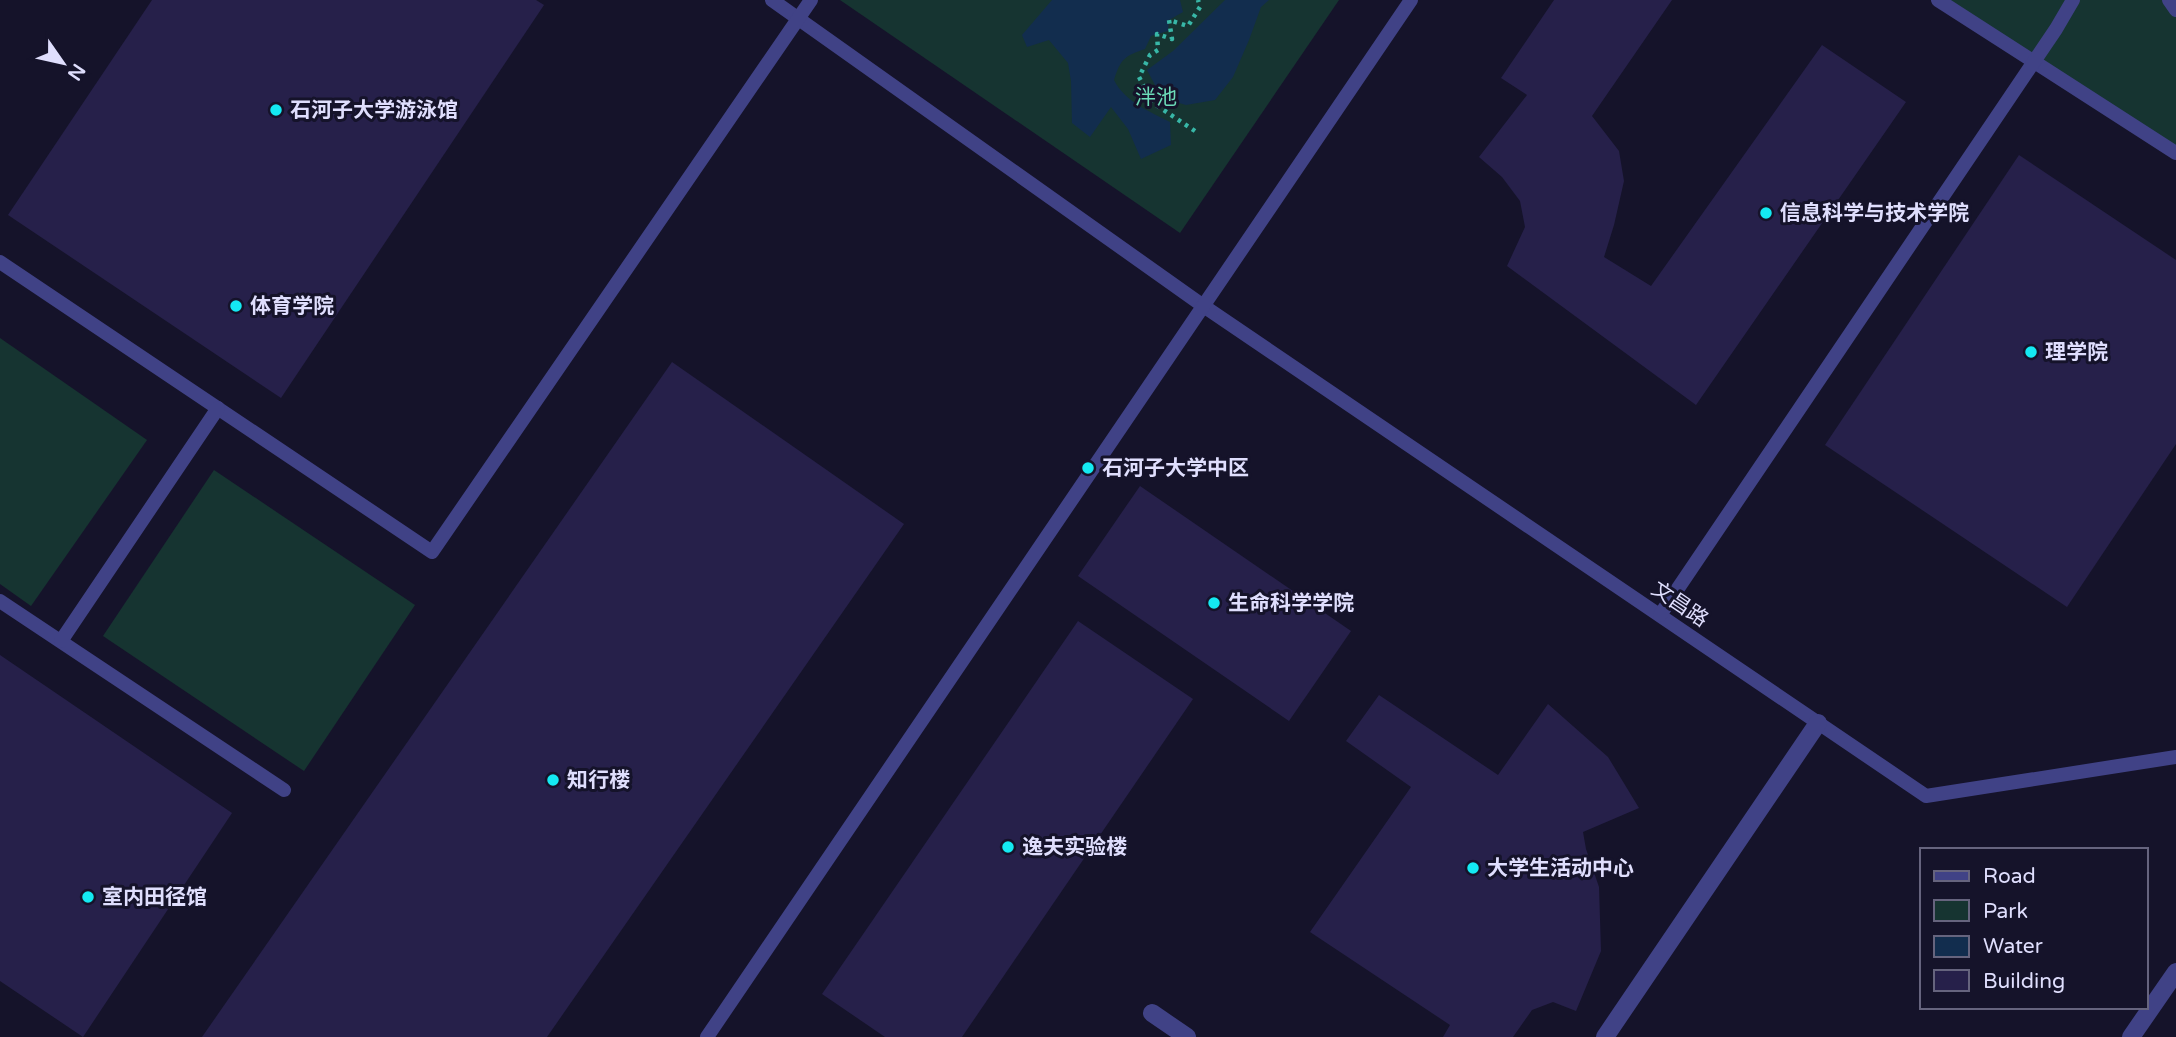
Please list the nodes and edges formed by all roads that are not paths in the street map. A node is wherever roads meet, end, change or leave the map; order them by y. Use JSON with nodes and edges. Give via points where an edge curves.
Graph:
{"nodes":[{"id":1,"x":772,"y":0,"type":"edge"},
{"id":2,"x":811,"y":0,"type":"edge"},
{"id":3,"x":1411,"y":0,"type":"edge"},
{"id":4,"x":1938,"y":0,"type":"edge"},
{"id":5,"x":2073,"y":0,"type":"edge"},
{"id":6,"x":2169,"y":0,"type":"edge"},
{"id":7,"x":2176,"y":10,"type":"edge"},
{"id":8,"x":799,"y":18,"type":"junction"},
{"id":9,"x":2034,"y":61,"type":"junction"},
{"id":10,"x":2176,"y":153,"type":"edge"},
{"id":11,"x":0,"y":262,"type":"edge"},
{"id":12,"x":1202,"y":305,"type":"junction"},
{"id":13,"x":218,"y":408,"type":"junction"},
{"id":14,"x":0,"y":601,"type":"edge"},
{"id":15,"x":1660,"y":615,"type":"junction"},
{"id":16,"x":61,"y":641,"type":"junction"},
{"id":17,"x":1818,"y":723,"type":"junction"},
{"id":18,"x":2176,"y":757,"type":"edge"},
{"id":19,"x":284,"y":790,"type":"dead end"},
{"id":20,"x":2176,"y":972,"type":"edge"},
{"id":21,"x":1152,"y":1013,"type":"dead end"},
{"id":22,"x":707,"y":1037,"type":"edge"},
{"id":23,"x":1186,"y":1037,"type":"edge"},
{"id":24,"x":1605,"y":1037,"type":"edge"},
{"id":25,"x":2131,"y":1037,"type":"edge"}],
"edges":[{"from":1,"to":8,"type":"lane","name":"文昌路"},
{"from":2,"to":8,"type":"lane"},
{"from":3,"to":12,"type":"lane"},
{"from":4,"to":9,"type":"lane"},
{"from":5,"to":9,"type":"lane"},
{"from":6,"to":7,"type":"lane"},
{"from":8,"to":12,"type":"lane","name":"文昌路"},
{"from":8,"to":13,"type":"lane","via":[[432,552]]},
{"from":9,"to":10,"type":"lane"},
{"from":9,"to":15,"type":"lane"},
{"from":11,"to":13,"type":"lane"},
{"from":12,"to":15,"type":"lane","name":"文昌路"},
{"from":12,"to":22,"type":"lane"},
{"from":13,"to":16,"type":"lane"},
{"from":14,"to":16,"type":"lane"},
{"from":15,"to":17,"type":"lane","name":"文昌路"},
{"from":16,"to":19,"type":"lane"},
{"from":17,"to":18,"type":"lane","name":"文昌路","via":[[1926,796]]},
{"from":17,"to":24,"type":"street"},
{"from":20,"to":25,"type":"street"},
{"from":21,"to":23,"type":"street"}]}
